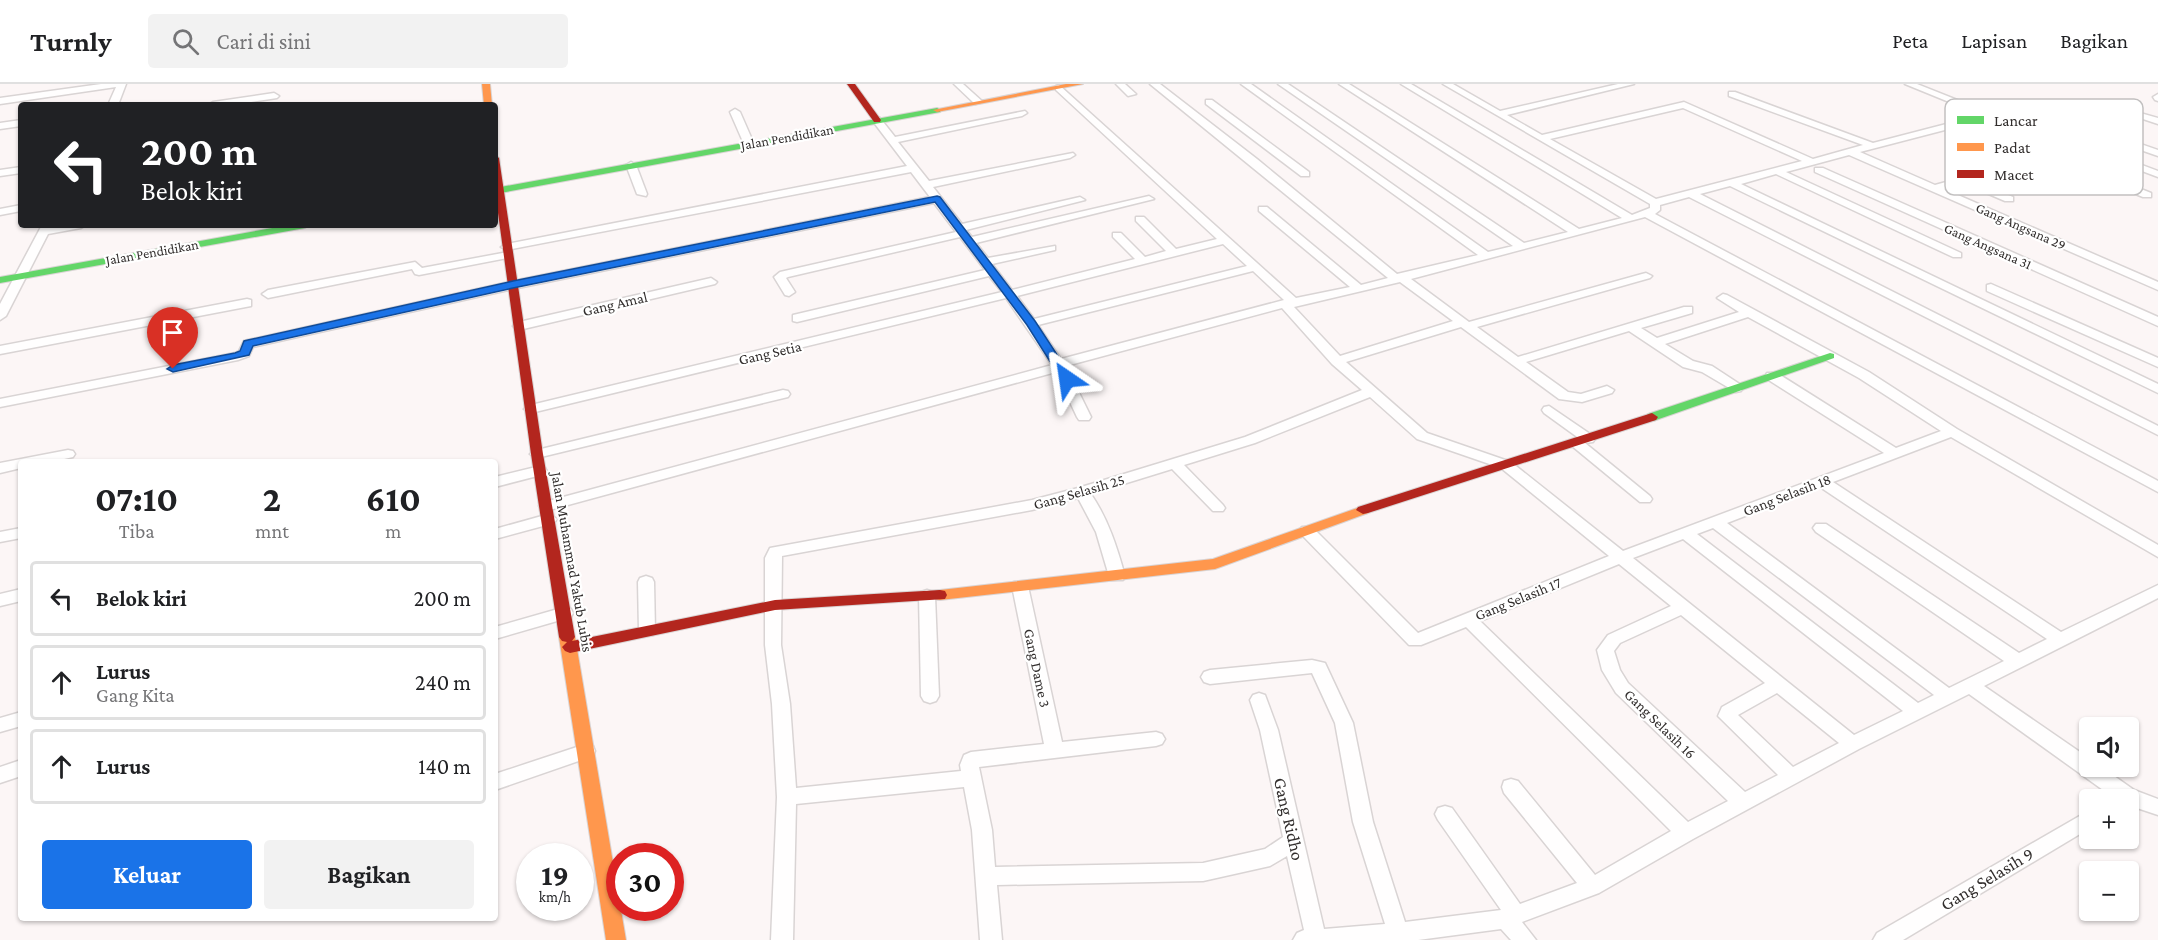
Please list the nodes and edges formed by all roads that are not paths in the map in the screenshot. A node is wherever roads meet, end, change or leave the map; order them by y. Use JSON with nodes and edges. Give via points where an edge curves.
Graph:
{"nodes":[{"id":1,"x":121,"y":84,"type":"edge"},
{"id":2,"x":486,"y":84,"type":"edge"},
{"id":3,"x":851,"y":84,"type":"edge"},
{"id":4,"x":958,"y":84,"type":"edge"},
{"id":5,"x":1120,"y":84,"type":"edge"},
{"id":6,"x":1154,"y":84,"type":"edge"},
{"id":7,"x":1245,"y":84,"type":"edge"},
{"id":8,"x":1281,"y":84,"type":"edge"},
{"id":9,"x":1343,"y":84,"type":"edge"},
{"id":10,"x":1405,"y":84,"type":"edge"},
{"id":11,"x":1630,"y":84,"type":"edge"},
{"id":12,"x":1451,"y":85,"type":"edge"},
{"id":13,"x":1916,"y":85,"type":"edge"},
{"id":14,"x":1066,"y":86,"type":"edge"},
{"id":15,"x":1131,"y":94,"type":"dead end"},
{"id":16,"x":1732,"y":94,"type":"dead end"},
{"id":17,"x":274,"y":96,"type":"dead end"},
{"id":18,"x":1951,"y":99,"type":"edge"},
{"id":19,"x":0,"y":101,"type":"edge"},
{"id":20,"x":114,"y":102,"type":"edge"},
{"id":21,"x":233,"y":102,"type":"edge"},
{"id":22,"x":488,"y":102,"type":"edge"},
{"id":23,"x":978,"y":102,"type":"junction"},
{"id":24,"x":1209,"y":102,"type":"dead end"},
{"id":25,"x":735,"y":112,"type":"dead end"},
{"id":26,"x":1224,"y":112,"type":"junction"},
{"id":27,"x":1022,"y":113,"type":"dead end"},
{"id":28,"x":1498,"y":114,"type":"junction"},
{"id":29,"x":2143,"y":116,"type":"edge"},
{"id":30,"x":1196,"y":117,"type":"junction"},
{"id":31,"x":877,"y":120,"type":"junction"},
{"id":32,"x":2158,"y":121,"type":"edge"},
{"id":33,"x":18,"y":123,"type":"edge"},
{"id":34,"x":0,"y":126,"type":"edge"},
{"id":35,"x":1945,"y":127,"type":"edge"},
{"id":36,"x":1540,"y":138,"type":"junction"},
{"id":37,"x":892,"y":140,"type":"junction"},
{"id":38,"x":749,"y":144,"type":"junction"},
{"id":39,"x":1873,"y":146,"type":"junction"},
{"id":40,"x":2143,"y":148,"type":"edge"},
{"id":41,"x":1851,"y":152,"type":"junction"},
{"id":42,"x":2158,"y":153,"type":"edge"},
{"id":43,"x":1070,"y":155,"type":"dead end"},
{"id":44,"x":631,"y":165,"type":"junction"},
{"id":45,"x":1815,"y":166,"type":"junction"},
{"id":46,"x":914,"y":168,"type":"junction"},
{"id":47,"x":18,"y":170,"type":"edge"},
{"id":48,"x":1777,"y":171,"type":"junction"},
{"id":49,"x":0,"y":173,"type":"edge"},
{"id":50,"x":1305,"y":174,"type":"dead end"},
{"id":51,"x":1731,"y":183,"type":"junction"},
{"id":52,"x":926,"y":185,"type":"junction"},
{"id":53,"x":1945,"y":185,"type":"edge"},
{"id":54,"x":1935,"y":188,"type":"junction"},
{"id":55,"x":498,"y":190,"type":"edge"},
{"id":56,"x":1945,"y":192,"type":"edge"},
{"id":57,"x":642,"y":194,"type":"dead end"},
{"id":58,"x":1691,"y":194,"type":"junction"},
{"id":59,"x":2143,"y":194,"type":"edge"},
{"id":60,"x":1951,"y":195,"type":"edge"},
{"id":61,"x":2000,"y":195,"type":"edge"},
{"id":62,"x":2146,"y":195,"type":"dead end"},
{"id":63,"x":937,"y":199,"type":"junction"},
{"id":64,"x":1149,"y":199,"type":"dead end"},
{"id":65,"x":2009,"y":199,"type":"dead end"},
{"id":66,"x":1080,"y":200,"type":"dead end"},
{"id":67,"x":1651,"y":208,"type":"junction"},
{"id":68,"x":18,"y":209,"type":"edge"},
{"id":69,"x":1263,"y":209,"type":"dead end"},
{"id":70,"x":0,"y":212,"type":"edge"},
{"id":71,"x":1140,"y":219,"type":"dead end"},
{"id":72,"x":1631,"y":219,"type":"junction"},
{"id":73,"x":45,"y":228,"type":"edge"},
{"id":74,"x":288,"y":228,"type":"edge"},
{"id":75,"x":1577,"y":233,"type":"junction"},
{"id":76,"x":964,"y":234,"type":"junction"},
{"id":77,"x":1117,"y":236,"type":"dead end"},
{"id":78,"x":1225,"y":240,"type":"junction"},
{"id":79,"x":1522,"y":247,"type":"junction"},
{"id":80,"x":1051,"y":248,"type":"dead end"},
{"id":81,"x":507,"y":251,"type":"junction"},
{"id":82,"x":1174,"y":253,"type":"junction"},
{"id":83,"x":1485,"y":255,"type":"junction"},
{"id":84,"x":1957,"y":255,"type":"dead end"},
{"id":85,"x":1143,"y":261,"type":"junction"},
{"id":86,"x":988,"y":267,"type":"junction"},
{"id":87,"x":1256,"y":267,"type":"junction"},
{"id":88,"x":21,"y":276,"type":"junction"},
{"id":89,"x":1646,"y":276,"type":"dead end"},
{"id":90,"x":1398,"y":278,"type":"junction"},
{"id":91,"x":0,"y":280,"type":"edge"},
{"id":92,"x":711,"y":282,"type":"dead end"},
{"id":93,"x":513,"y":285,"type":"junction"},
{"id":94,"x":2158,"y":286,"type":"edge"},
{"id":95,"x":1991,"y":288,"type":"dead end"},
{"id":96,"x":1359,"y":289,"type":"junction"},
{"id":97,"x":789,"y":292,"type":"dead end"},
{"id":98,"x":268,"y":294,"type":"dead end"},
{"id":99,"x":1008,"y":295,"type":"junction"},
{"id":100,"x":1723,"y":298,"type":"dead end"},
{"id":101,"x":247,"y":303,"type":"dead end"},
{"id":102,"x":1289,"y":304,"type":"junction"},
{"id":103,"x":1688,"y":310,"type":"dead end"},
{"id":104,"x":1750,"y":312,"type":"junction"},
{"id":105,"x":0,"y":316,"type":"edge"},
{"id":106,"x":797,"y":318,"type":"dead end"},
{"id":107,"x":2158,"y":322,"type":"edge"},
{"id":108,"x":1031,"y":323,"type":"junction"},
{"id":109,"x":1465,"y":324,"type":"junction"},
{"id":110,"x":519,"y":326,"type":"junction"},
{"id":111,"x":1631,"y":327,"type":"junction"},
{"id":112,"x":1654,"y":343,"type":"junction"},
{"id":113,"x":0,"y":350,"type":"edge"},
{"id":114,"x":1830,"y":356,"type":"junction"},
{"id":115,"x":1337,"y":361,"type":"junction"},
{"id":116,"x":1517,"y":361,"type":"junction"},
{"id":117,"x":2158,"y":363,"type":"edge"},
{"id":118,"x":1059,"y":365,"type":"junction"},
{"id":119,"x":1772,"y":376,"type":"junction"},
{"id":120,"x":1736,"y":388,"type":"junction"},
{"id":121,"x":2158,"y":389,"type":"edge"},
{"id":122,"x":1607,"y":390,"type":"dead end"},
{"id":123,"x":1370,"y":392,"type":"junction"},
{"id":124,"x":783,"y":394,"type":"dead end"},
{"id":125,"x":0,"y":402,"type":"edge"},
{"id":126,"x":531,"y":409,"type":"junction"},
{"id":127,"x":1549,"y":410,"type":"dead end"},
{"id":128,"x":1084,"y":417,"type":"dead end"},
{"id":129,"x":2158,"y":431,"type":"edge"},
{"id":130,"x":1952,"y":432,"type":"junction"},
{"id":131,"x":1582,"y":441,"type":"junction"},
{"id":132,"x":1896,"y":453,"type":"junction"},
{"id":133,"x":68,"y":454,"type":"dead end"},
{"id":134,"x":537,"y":454,"type":"junction"},
{"id":135,"x":44,"y":459,"type":"edge"},
{"id":136,"x":1174,"y":462,"type":"junction"},
{"id":137,"x":18,"y":465,"type":"edge"},
{"id":138,"x":1506,"y":465,"type":"junction"},
{"id":139,"x":0,"y":468,"type":"edge"},
{"id":140,"x":540,"y":471,"type":"junction"},
{"id":141,"x":498,"y":481,"type":"edge"},
{"id":142,"x":1821,"y":481,"type":"junction"},
{"id":143,"x":2158,"y":487,"type":"edge"},
{"id":144,"x":1082,"y":492,"type":"junction"},
{"id":145,"x":1645,"y":499,"type":"dead end"},
{"id":146,"x":1218,"y":508,"type":"dead end"},
{"id":147,"x":547,"y":513,"type":"junction"},
{"id":148,"x":1716,"y":522,"type":"junction"},
{"id":149,"x":1821,"y":528,"type":"dead end"},
{"id":150,"x":1307,"y":531,"type":"junction"},
{"id":151,"x":498,"y":533,"type":"edge"},
{"id":152,"x":18,"y":534,"type":"edge"},
{"id":153,"x":1684,"y":534,"type":"junction"},
{"id":154,"x":0,"y":537,"type":"edge"},
{"id":155,"x":2158,"y":552,"type":"edge"},
{"id":156,"x":1622,"y":558,"type":"junction"},
{"id":157,"x":1117,"y":576,"type":"junction"},
{"id":158,"x":646,"y":582,"type":"dead end"},
{"id":159,"x":1020,"y":586,"type":"junction"},
{"id":160,"x":2158,"y":591,"type":"edge"},
{"id":161,"x":18,"y":596,"type":"edge"},
{"id":162,"x":927,"y":597,"type":"junction"},
{"id":163,"x":0,"y":600,"type":"edge"},
{"id":164,"x":772,"y":606,"type":"junction"},
{"id":165,"x":1684,"y":608,"type":"junction"},
{"id":166,"x":565,"y":613,"type":"junction"},
{"id":167,"x":1468,"y":619,"type":"junction"},
{"id":168,"x":647,"y":631,"type":"junction"},
{"id":169,"x":498,"y":632,"type":"edge"},
{"id":170,"x":2060,"y":640,"type":"junction"},
{"id":171,"x":570,"y":647,"type":"junction"},
{"id":172,"x":2017,"y":661,"type":"junction"},
{"id":173,"x":1210,"y":677,"type":"dead end"},
{"id":174,"x":1779,"y":684,"type":"junction"},
{"id":175,"x":1970,"y":685,"type":"junction"},
{"id":176,"x":930,"y":696,"type":"dead end"},
{"id":177,"x":1947,"y":696,"type":"junction"},
{"id":178,"x":1259,"y":700,"type":"dead end"},
{"id":179,"x":1917,"y":712,"type":"junction"},
{"id":180,"x":18,"y":720,"type":"edge"},
{"id":181,"x":0,"y":725,"type":"edge"},
{"id":182,"x":1156,"y":739,"type":"dead end"},
{"id":183,"x":1853,"y":744,"type":"junction"},
{"id":184,"x":1054,"y":750,"type":"junction"},
{"id":185,"x":586,"y":751,"type":"junction"},
{"id":186,"x":18,"y":769,"type":"edge"},
{"id":187,"x":0,"y":775,"type":"edge"},
{"id":188,"x":1792,"y":777,"type":"junction"},
{"id":189,"x":972,"y":778,"type":"junction"},
{"id":190,"x":498,"y":781,"type":"edge"},
{"id":191,"x":1511,"y":787,"type":"dead end"},
{"id":192,"x":2112,"y":789,"type":"edge"},
{"id":193,"x":787,"y":796,"type":"junction"},
{"id":194,"x":1743,"y":802,"type":"junction"},
{"id":195,"x":2139,"y":802,"type":"edge"},
{"id":196,"x":2158,"y":807,"type":"edge"},
{"id":197,"x":1445,"y":814,"type":"dead end"},
{"id":198,"x":2079,"y":825,"type":"edge"},
{"id":199,"x":1686,"y":832,"type":"junction"},
{"id":200,"x":1294,"y":840,"type":"junction"},
{"id":201,"x":986,"y":876,"type":"junction"},
{"id":202,"x":1592,"y":886,"type":"junction"},
{"id":203,"x":1511,"y":917,"type":"junction"},
{"id":204,"x":1398,"y":933,"type":"junction"},
{"id":205,"x":1310,"y":939,"type":"edge"},
{"id":206,"x":616,"y":940,"type":"edge"},
{"id":207,"x":782,"y":940,"type":"edge"},
{"id":208,"x":991,"y":940,"type":"edge"},
{"id":209,"x":1525,"y":940,"type":"edge"},
{"id":210,"x":1884,"y":940,"type":"edge"}],
"edges":[{"from":1,"to":19,"type":"street"},
{"from":1,"to":20,"type":"street"},
{"from":2,"to":22,"type":"main road"},
{"from":3,"to":31,"type":"main road"},
{"from":4,"to":23,"type":"street"},
{"from":5,"to":15,"type":"street"},
{"from":6,"to":30,"type":"street"},
{"from":7,"to":83,"type":"street"},
{"from":8,"to":79,"type":"street"},
{"from":9,"to":75,"type":"street"},
{"from":10,"to":72,"type":"street"},
{"from":11,"to":28,"type":"street"},
{"from":12,"to":28,"type":"street"},
{"from":13,"to":18,"type":"street"},
{"from":14,"to":23,"type":"main road","name":"Jalan Pendidikan"},
{"from":14,"to":78,"type":"street"},
{"from":16,"to":39,"type":"street"},
{"from":17,"to":21,"type":"street"},
{"from":23,"to":31,"type":"main road","name":"Jalan Pendidikan"},
{"from":24,"to":26,"type":"street"},
{"from":25,"to":38,"type":"street"},
{"from":26,"to":30,"type":"street"},
{"from":26,"to":50,"type":"street"},
{"from":27,"to":37,"type":"street"},
{"from":28,"to":36,"type":"street"},
{"from":29,"to":32,"type":"street"},
{"from":30,"to":90,"type":"street"},
{"from":31,"to":37,"type":"street"},
{"from":31,"to":38,"type":"main road","name":"Jalan Pendidikan"},
{"from":33,"to":34,"type":"street"},
{"from":35,"to":39,"type":"street"},
{"from":36,"to":45,"type":"street","name":"Gang Angsana 31","via":[[1684,105]]},
{"from":36,"to":67,"type":"street"},
{"from":37,"to":46,"type":"street"},
{"from":38,"to":44,"type":"main road","name":"Jalan Pendidikan"},
{"from":39,"to":41,"type":"street"},
{"from":40,"to":42,"type":"street"},
{"from":41,"to":45,"type":"street"},
{"from":41,"to":54,"type":"street","name":"Gang Angsana 29"},
{"from":43,"to":52,"type":"street"},
{"from":44,"to":55,"type":"main road","name":"Jalan Pendidikan"},
{"from":44,"to":57,"type":"street"},
{"from":45,"to":48,"type":"street"},
{"from":45,"to":107,"type":"street","name":"Gang Angsana 31"},
{"from":46,"to":52,"type":"street"},
{"from":46,"to":81,"type":"street"},
{"from":47,"to":49,"type":"street"},
{"from":48,"to":51,"type":"street"},
{"from":48,"to":84,"type":"street"},
{"from":51,"to":58,"type":"street"},
{"from":51,"to":121,"type":"street"},
{"from":52,"to":63,"type":"street"},
{"from":53,"to":54,"type":"street"},
{"from":54,"to":56,"type":"street","name":"Gang Angsana 29"},
{"from":55,"to":81,"type":"main road","name":"Jalan Muhammad Yakub Lubis"},
{"from":58,"to":67,"type":"street"},
{"from":58,"to":129,"type":"street"},
{"from":59,"to":62,"type":"street"},
{"from":60,"to":94,"type":"street","name":"Gang Angsana 29"},
{"from":61,"to":65,"type":"street"},
{"from":63,"to":76,"type":"street"},
{"from":63,"to":93,"type":"street"},
{"from":64,"to":76,"type":"street"},
{"from":66,"to":76,"type":"street"},
{"from":67,"to":72,"type":"street"},
{"from":67,"to":143,"type":"street"},
{"from":68,"to":70,"type":"street"},
{"from":69,"to":96,"type":"street"},
{"from":71,"to":82,"type":"street"},
{"from":72,"to":75,"type":"street"},
{"from":73,"to":88,"type":"street"},
{"from":74,"to":88,"type":"main road","name":"Jalan Pendidikan"},
{"from":75,"to":79,"type":"street"},
{"from":76,"to":86,"type":"street"},
{"from":76,"to":97,"type":"street","via":[[784,274],[780,277]]},
{"from":77,"to":85,"type":"street"},
{"from":78,"to":82,"type":"street","name":"Gang Setia"},
{"from":78,"to":87,"type":"street"},
{"from":79,"to":83,"type":"street"},
{"from":80,"to":86,"type":"street"},
{"from":81,"to":93,"type":"main road","name":"Jalan Muhammad Yakub Lubis"},
{"from":81,"to":98,"type":"street","via":[[419,272],[415,265]]},
{"from":82,"to":85,"type":"street","name":"Gang Setia"},
{"from":83,"to":90,"type":"street"},
{"from":85,"to":99,"type":"street","name":"Gang Setia"},
{"from":86,"to":99,"type":"street"},
{"from":86,"to":106,"type":"street"},
{"from":87,"to":102,"type":"street"},
{"from":87,"to":108,"type":"street"},
{"from":88,"to":91,"type":"main road","name":"Jalan Pendidikan"},
{"from":88,"to":105,"type":"street"},
{"from":89,"to":109,"type":"street"},
{"from":90,"to":96,"type":"street"},
{"from":90,"to":109,"type":"street"},
{"from":92,"to":110,"type":"street","name":"Gang Amal"},
{"from":93,"to":110,"type":"main road","name":"Jalan Muhammad Yakub Lubis"},
{"from":93,"to":125,"type":"street","via":[[248,344],[245,353],[238,356]]},
{"from":95,"to":117,"type":"street"},
{"from":96,"to":102,"type":"street"},
{"from":99,"to":108,"type":"street"},
{"from":99,"to":126,"type":"street","name":"Gang Setia"},
{"from":100,"to":104,"type":"street"},
{"from":101,"to":113,"type":"street"},
{"from":102,"to":115,"type":"street"},
{"from":102,"to":118,"type":"street"},
{"from":103,"to":111,"type":"street"},
{"from":104,"to":112,"type":"street"},
{"from":104,"to":114,"type":"street"},
{"from":108,"to":118,"type":"street"},
{"from":109,"to":115,"type":"street"},
{"from":109,"to":116,"type":"street"},
{"from":110,"to":126,"type":"main road","name":"Jalan Muhammad Yakub Lubis"},
{"from":111,"to":112,"type":"street"},
{"from":111,"to":116,"type":"street"},
{"from":112,"to":120,"type":"street"},
{"from":114,"to":119,"type":"main road"},
{"from":114,"to":130,"type":"street"},
{"from":115,"to":123,"type":"street"},
{"from":116,"to":122,"type":"street","via":[[1570,399]]},
{"from":118,"to":128,"type":"street"},
{"from":118,"to":147,"type":"street"},
{"from":119,"to":120,"type":"main road"},
{"from":119,"to":132,"type":"street"},
{"from":120,"to":131,"type":"main road"},
{"from":123,"to":136,"type":"street","name":"Gang Selasih 25","via":[[1283,428]]},
{"from":123,"to":138,"type":"street","via":[[1430,441]]},
{"from":124,"to":134,"type":"street"},
{"from":126,"to":134,"type":"main road","name":"Jalan Muhammad Yakub Lubis"},
{"from":127,"to":131,"type":"street"},
{"from":130,"to":132,"type":"street","name":"Gang Selasih 18"},
{"from":130,"to":155,"type":"street"},
{"from":131,"to":138,"type":"main road"},
{"from":131,"to":145,"type":"street"},
{"from":132,"to":142,"type":"street","name":"Gang Selasih 18"},
{"from":133,"to":135,"type":"street"},
{"from":134,"to":140,"type":"main road","name":"Jalan Muhammad Yakub Lubis"},
{"from":136,"to":144,"type":"street","name":"Gang Selasih 25"},
{"from":136,"to":146,"type":"street"},
{"from":137,"to":139,"type":"street"},
{"from":138,"to":150,"type":"main road","via":[[1406,494]]},
{"from":138,"to":156,"type":"street"},
{"from":140,"to":141,"type":"street"},
{"from":140,"to":147,"type":"main road","name":"Jalan Muhammad Yakub Lubis"},
{"from":142,"to":148,"type":"street","name":"Gang Selasih 18"},
{"from":142,"to":170,"type":"street"},
{"from":144,"to":157,"type":"street","via":[[1106,533]]},
{"from":144,"to":164,"type":"street","name":"Gang Selasih 25","via":[[1032,505],[776,552]]},
{"from":147,"to":151,"type":"street"},
{"from":147,"to":166,"type":"main road","name":"Jalan Muhammad Yakub Lubis"},
{"from":148,"to":153,"type":"street","name":"Gang Selasih 18"},
{"from":148,"to":177,"type":"street"},
{"from":149,"to":172,"type":"street"},
{"from":150,"to":157,"type":"main road","via":[[1215,564]]},
{"from":150,"to":167,"type":"street","name":"Gang Selasih 17","via":[[1415,641]]},
{"from":152,"to":154,"type":"street"},
{"from":153,"to":156,"type":"street","name":"Gang Selasih 18"},
{"from":153,"to":179,"type":"street"},
{"from":156,"to":165,"type":"street"},
{"from":156,"to":167,"type":"street","name":"Gang Selasih 17"},
{"from":157,"to":159,"type":"main road"},
{"from":158,"to":168,"type":"street"},
{"from":159,"to":162,"type":"main road"},
{"from":159,"to":184,"type":"street","name":"Gang Dame 3"},
{"from":160,"to":170,"type":"street"},
{"from":161,"to":163,"type":"street"},
{"from":162,"to":164,"type":"main road"},
{"from":162,"to":176,"type":"street"},
{"from":164,"to":168,"type":"main road"},
{"from":164,"to":193,"type":"street"},
{"from":165,"to":174,"type":"street"},
{"from":165,"to":194,"type":"street","name":"Gang Selasih 16","via":[[1614,639],[1605,650],[1607,659],[1613,677],[1630,697]]},
{"from":166,"to":169,"type":"street"},
{"from":166,"to":171,"type":"main road","name":"Jalan Muhammad Yakub Lubis"},
{"from":167,"to":199,"type":"street"},
{"from":168,"to":171,"type":"main road"},
{"from":170,"to":172,"type":"street"},
{"from":171,"to":185,"type":"main road","name":"Jalan Muhammad Yakub Lubis"},
{"from":172,"to":175,"type":"street"},
{"from":173,"to":204,"type":"street","via":[[1318,668],[1344,723],[1363,822]]},
{"from":174,"to":183,"type":"street"},
{"from":174,"to":188,"type":"street","via":[[1727,716]]},
{"from":175,"to":177,"type":"street"},
{"from":175,"to":192,"type":"street"},
{"from":177,"to":179,"type":"street"},
{"from":178,"to":200,"type":"street","name":"Gang Ridho"},
{"from":179,"to":183,"type":"street"},
{"from":180,"to":181,"type":"street"},
{"from":182,"to":184,"type":"street"},
{"from":183,"to":188,"type":"street"},
{"from":184,"to":189,"type":"street","via":[[971,760]]},
{"from":185,"to":190,"type":"street"},
{"from":185,"to":206,"type":"main road","name":"Jalan Muhammad Yakub Lubis"},
{"from":186,"to":187,"type":"street"},
{"from":188,"to":194,"type":"street"},
{"from":189,"to":193,"type":"street"},
{"from":189,"to":201,"type":"street"},
{"from":191,"to":202,"type":"street"},
{"from":193,"to":207,"type":"street"},
{"from":194,"to":199,"type":"street"},
{"from":195,"to":196,"type":"street"},
{"from":197,"to":203,"type":"street"},
{"from":198,"to":210,"type":"street","name":"Gang Selasih 9"},
{"from":199,"to":202,"type":"street"},
{"from":200,"to":201,"type":"street","via":[[1270,857],[1203,872]]},
{"from":200,"to":205,"type":"street","name":"Gang Ridho"},
{"from":201,"to":208,"type":"street"},
{"from":202,"to":203,"type":"street"},
{"from":203,"to":204,"type":"street"},
{"from":203,"to":209,"type":"street"},
{"from":204,"to":205,"type":"street"}]}
